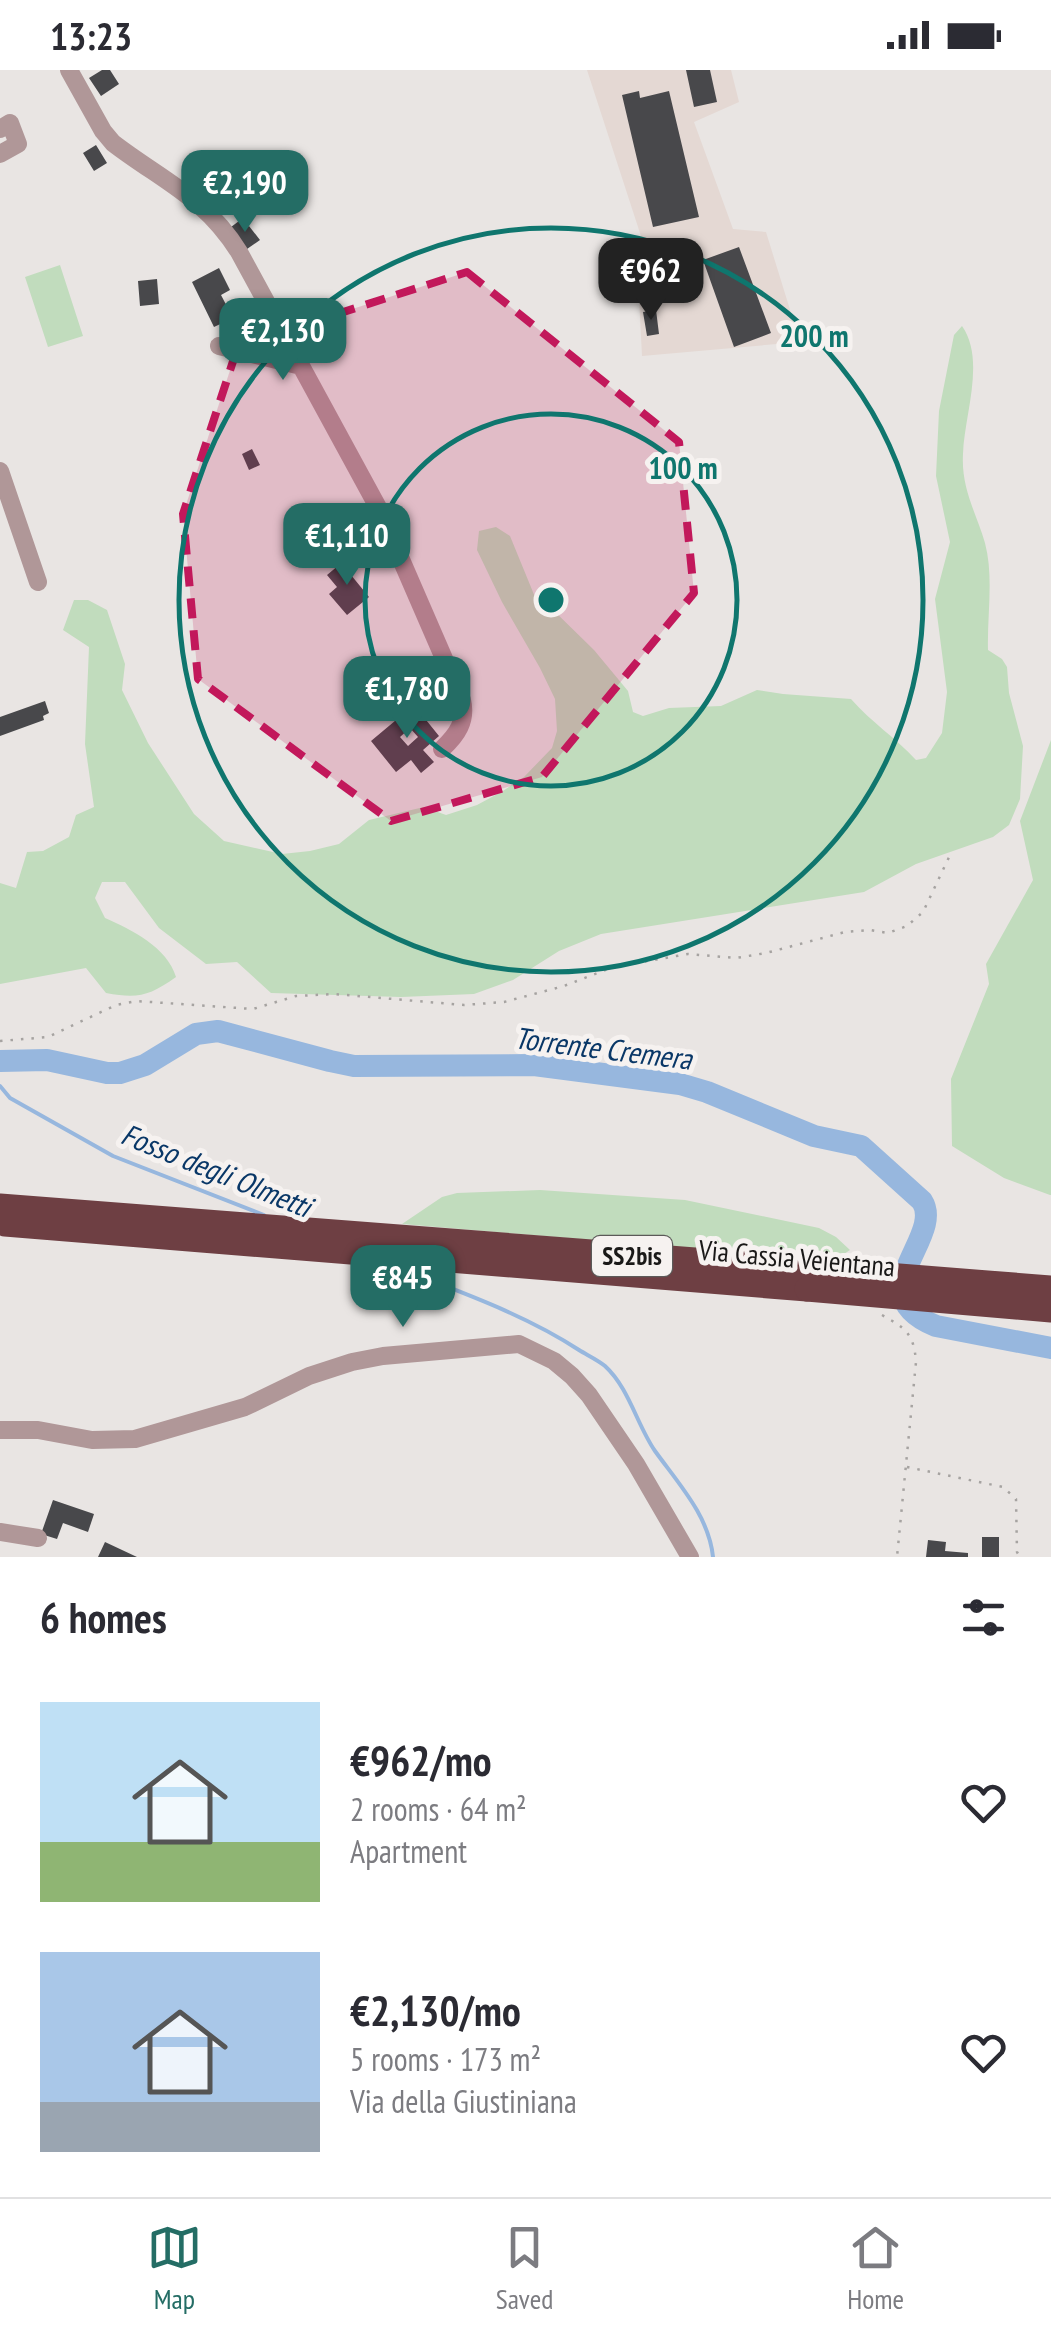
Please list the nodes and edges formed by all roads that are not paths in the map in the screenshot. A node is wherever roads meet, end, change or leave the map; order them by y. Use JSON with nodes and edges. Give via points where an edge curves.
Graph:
{"nodes":[{"id":1,"x":70,"y":70,"type":"edge"},
{"id":2,"x":0,"y":129,"type":"edge"},
{"id":3,"x":0,"y":154,"type":"edge"},
{"id":4,"x":220,"y":346,"type":"dead end"},
{"id":5,"x":301,"y":366,"type":"junction"},
{"id":6,"x":0,"y":472,"type":"edge"},
{"id":7,"x":38,"y":582,"type":"dead end"},
{"id":8,"x":442,"y":750,"type":"dead end"},
{"id":9,"x":0,"y":1206,"type":"edge"},
{"id":10,"x":0,"y":1223,"type":"edge"},
{"id":11,"x":129,"y":1225,"type":"junction"},
{"id":12,"x":809,"y":1279,"type":"junction"},
{"id":13,"x":1051,"y":1288,"type":"edge"},
{"id":14,"x":1051,"y":1310,"type":"edge"},
{"id":15,"x":0,"y":1430,"type":"edge"},
{"id":16,"x":0,"y":1532,"type":"edge"},
{"id":17,"x":38,"y":1538,"type":"dead end"},
{"id":18,"x":690,"y":1557,"type":"edge"}],
"edges":[{"from":1,"to":5,"type":"street","via":[[113,142],[193,198],[225,231]]},
{"from":2,"to":3,"type":"street","via":[[10,124],[18,144]]},
{"from":4,"to":5,"type":"street"},
{"from":5,"to":8,"type":"street","via":[[380,512],[462,700],[462,722]]},
{"from":6,"to":7,"type":"street"},
{"from":9,"to":11,"type":"highway","number":"SS2bis"},
{"from":10,"to":11,"type":"highway","name":"Via Cassia Veientana","number":"SS2bis"},
{"from":11,"to":12,"type":"highway","name":"Via Cassia Veientana","number":"SS2bis"},
{"from":12,"to":13,"type":"highway","name":"Via Cassia Veientana","number":"SS2bis","bridge":true},
{"from":12,"to":14,"type":"highway","name":"Via Cassia Veientana","number":"SS2bis","bridge":true},
{"from":15,"to":18,"type":"street","via":[[135,1439],[245,1407],[352,1362],[518,1344],[554,1361],[589,1395]]},
{"from":16,"to":17,"type":"street"}]}
